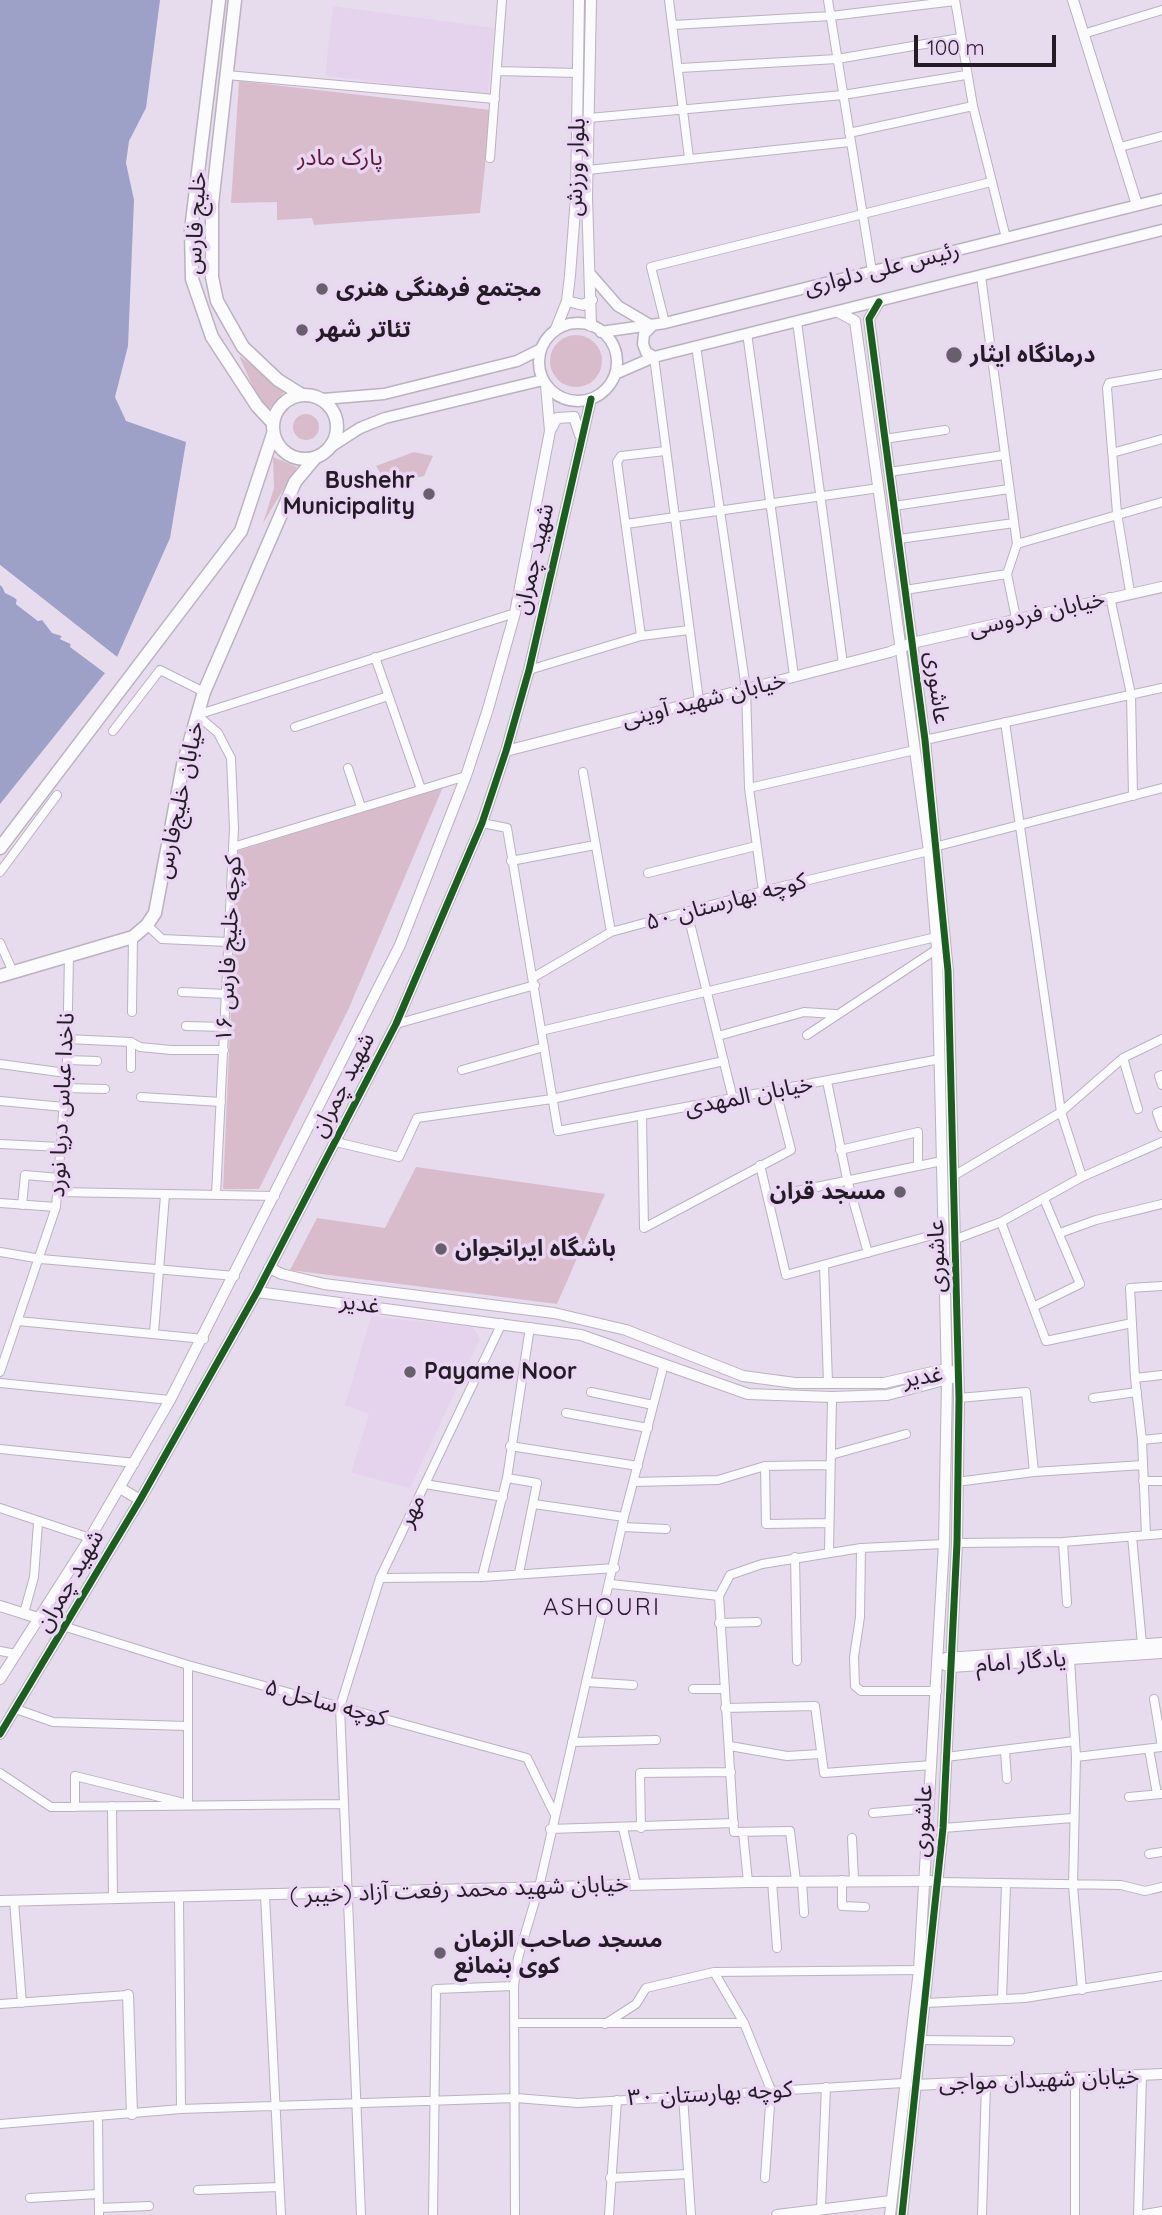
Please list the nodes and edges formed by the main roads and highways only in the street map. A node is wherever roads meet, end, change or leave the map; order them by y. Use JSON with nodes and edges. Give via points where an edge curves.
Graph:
{"nodes":[{"id":1,"x":219,"y":0,"type":"edge"},
{"id":2,"x":235,"y":0,"type":"edge"},
{"id":3,"x":1162,"y":198,"type":"edge"},
{"id":4,"x":1162,"y":230,"type":"edge"},
{"id":5,"x":591,"y":275,"type":"road end"},
{"id":6,"x":652,"y":326,"type":"junction"},
{"id":7,"x":596,"y":329,"type":"junction"},
{"id":8,"x":541,"y":349,"type":"junction"},
{"id":9,"x":654,"y":357,"type":"junction"},
{"id":10,"x":615,"y":374,"type":"junction"},
{"id":11,"x":545,"y":383,"type":"junction"},
{"id":12,"x":302,"y":394,"type":"junction"},
{"id":13,"x":323,"y":399,"type":"junction"},
{"id":14,"x":273,"y":429,"type":"junction"},
{"id":15,"x":332,"y":446,"type":"junction"},
{"id":16,"x":315,"y":458,"type":"junction"},
{"id":17,"x":0,"y":848,"type":"edge"},
{"id":18,"x":0,"y":976,"type":"edge"}],
"edges":[{"from":1,"to":14,"type":"main road","name":"خلیج فارس","via":[[191,230],[192,279],[212,337]]},
{"from":2,"to":12,"type":"main road","name":"خلیج فارس","via":[[211,231],[212,277],[217,301],[243,347],[278,380]]},
{"from":3,"to":6,"type":"main road","name":"رئیس علی دلواری"},
{"from":4,"to":9,"type":"main road","name":"رئیس علی دلواری"},
{"from":5,"to":6,"type":"main road","via":[[618,306]]},
{"from":6,"to":7,"type":"main road","name":"رئیس علی دلواری"},
{"from":6,"to":9,"type":"main road","via":[[644,334],[643,345]]},
{"from":7,"to":8,"type":"main road","via":[[567,325],[555,331]]},
{"from":7,"to":10,"type":"main road","via":[[615,350]]},
{"from":8,"to":11,"type":"main road"},
{"from":8,"to":13,"type":"main road","via":[[517,361],[384,394]]},
{"from":9,"to":10,"type":"main road","name":"رئیس علی دلواری"},
{"from":10,"to":11,"type":"main road","via":[[602,393],[591,399],[566,399]]},
{"from":11,"to":15,"type":"main road","via":[[385,418]]},
{"from":12,"to":13,"type":"main road"},
{"from":12,"to":14,"type":"main road","via":[[282,404]]},
{"from":13,"to":15,"type":"main road","via":[[331,406],[338,426]]},
{"from":14,"to":16,"type":"main road","via":[[277,444],[294,458]]},
{"from":14,"to":17,"type":"main road","via":[[241,531]]},
{"from":15,"to":16,"type":"main road"},
{"from":16,"to":18,"type":"main road","name":"خیابان خلیج‌فارس","via":[[295,482],[204,692],[183,765],[160,898],[147,925],[133,937]]}]}
